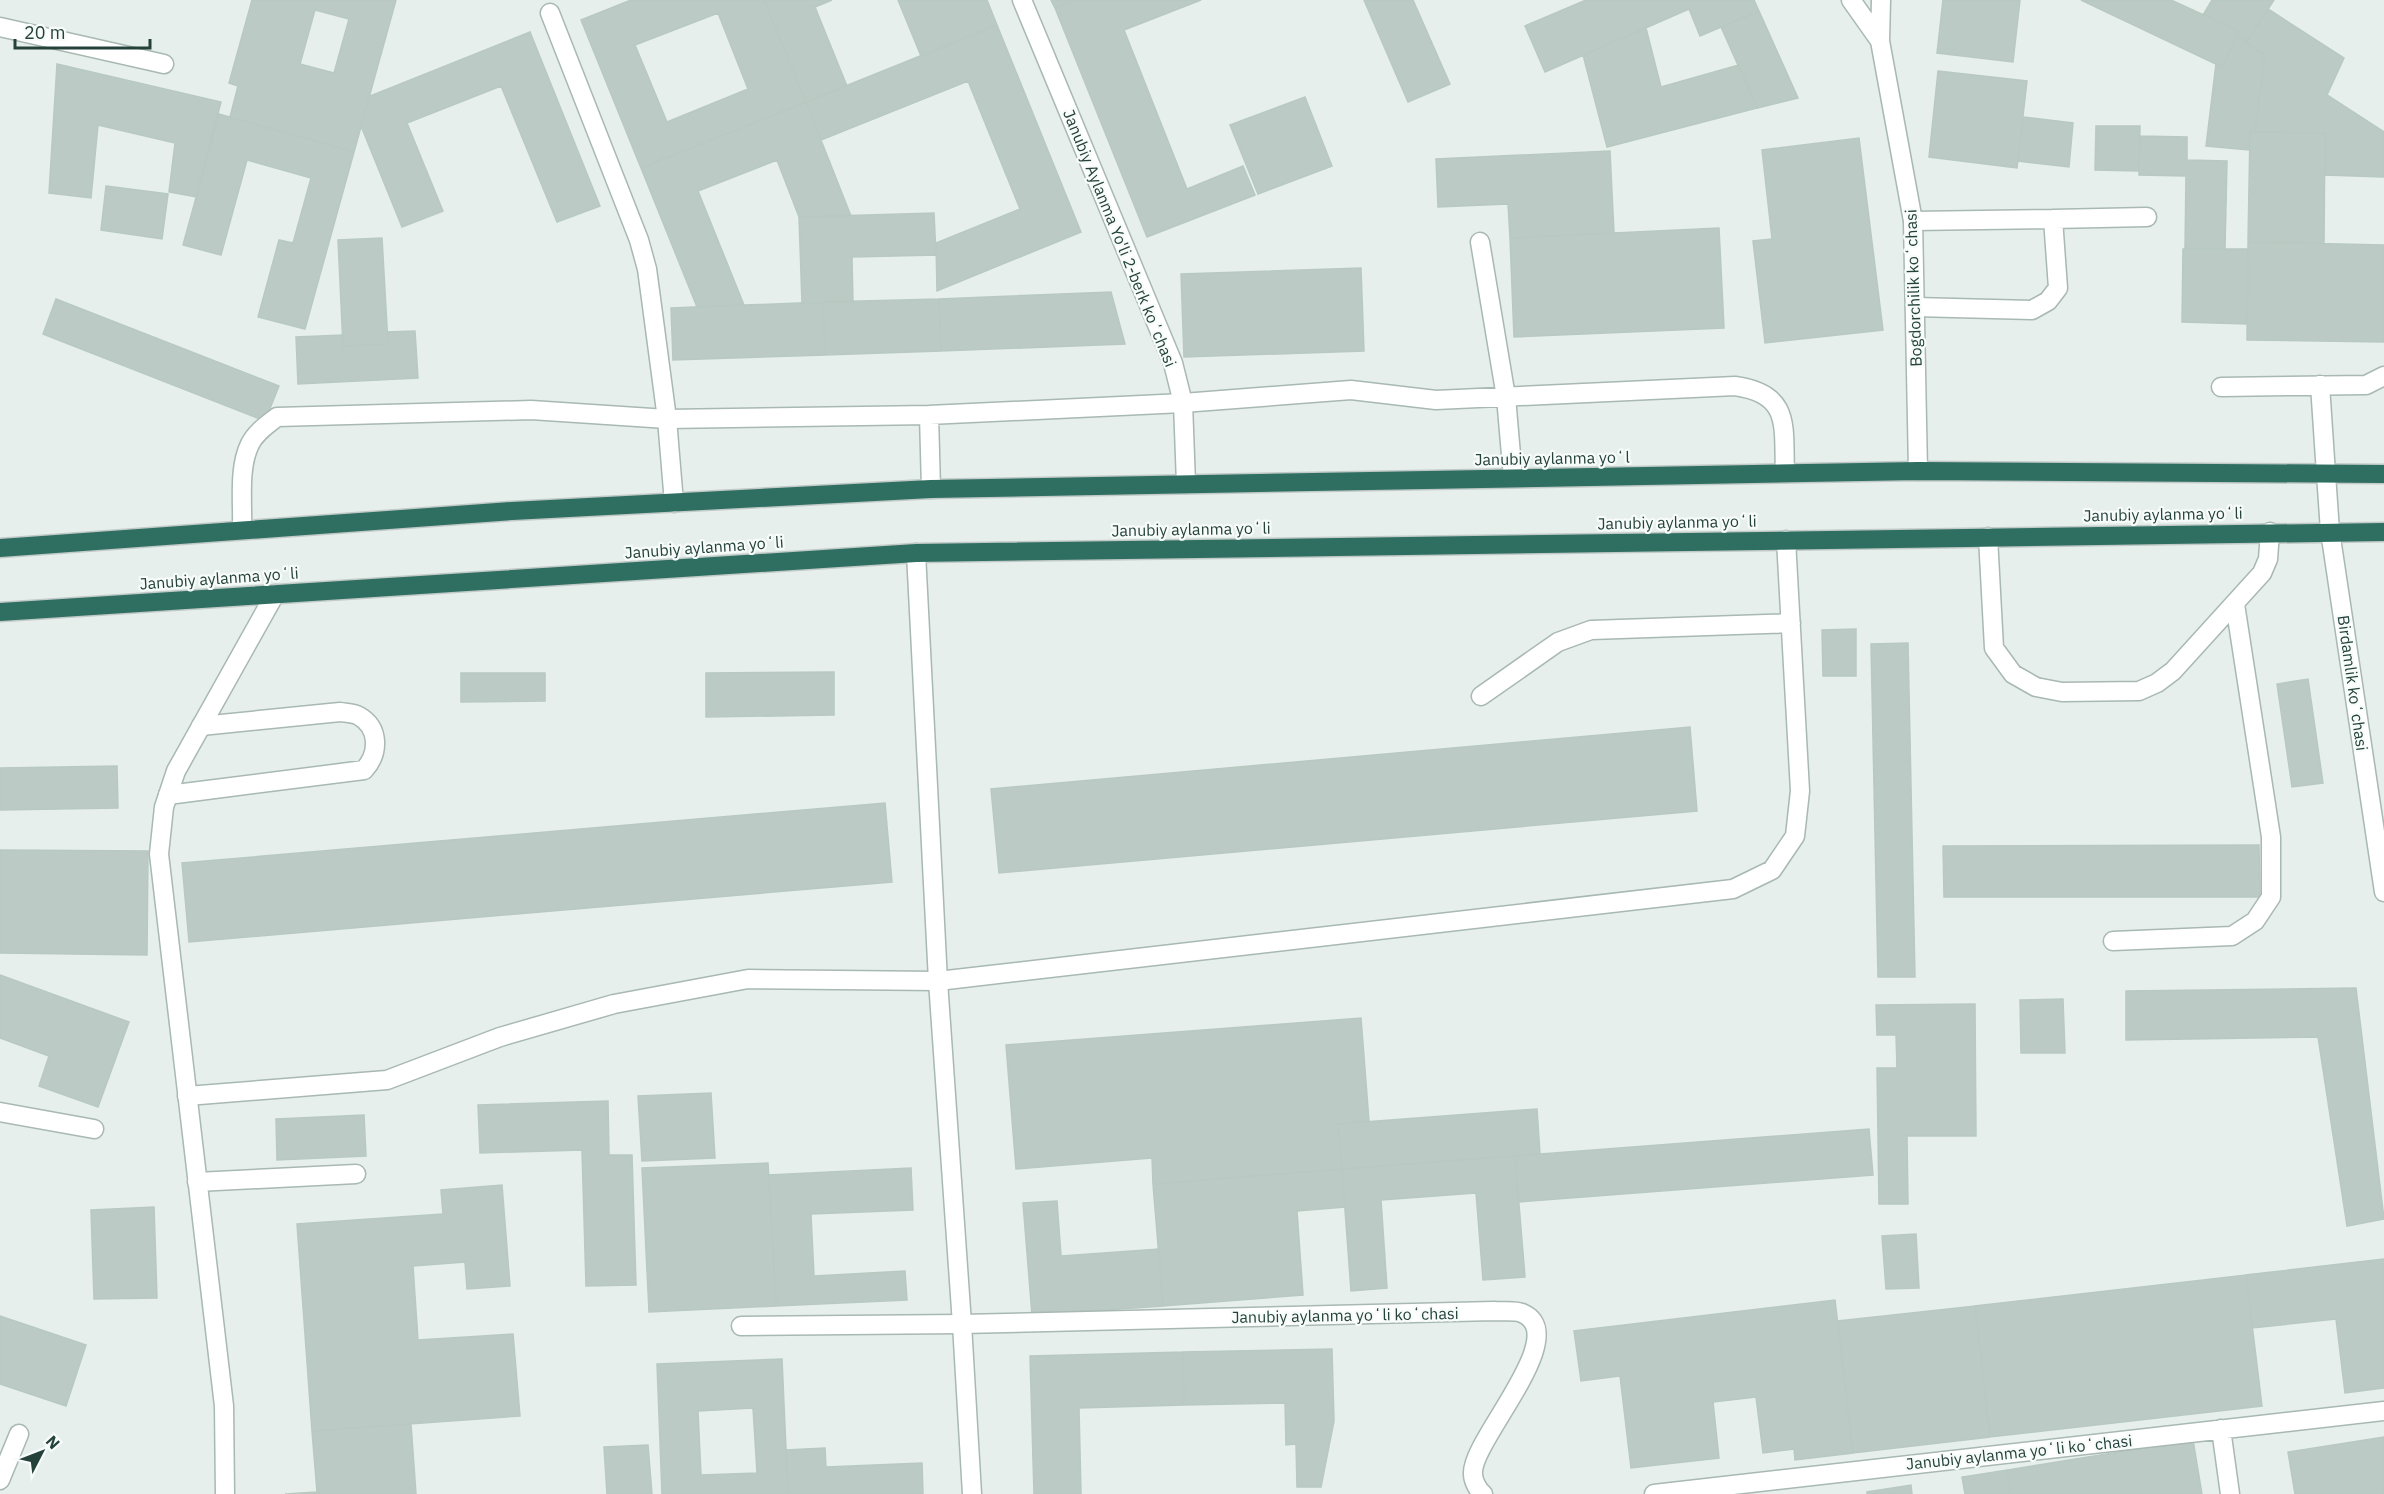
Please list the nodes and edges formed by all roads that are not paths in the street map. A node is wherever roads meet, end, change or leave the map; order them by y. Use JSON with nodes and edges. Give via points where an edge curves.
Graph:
{"nodes":[{"id":1,"x":1022,"y":0,"type":"edge"},
{"id":2,"x":1851,"y":0,"type":"edge"},
{"id":3,"x":1881,"y":0,"type":"edge"},
{"id":4,"x":550,"y":13,"type":"dead end"},
{"id":5,"x":0,"y":27,"type":"edge"},
{"id":6,"x":1880,"y":41,"type":"junction"},
{"id":7,"x":164,"y":64,"type":"dead end"},
{"id":8,"x":2147,"y":217,"type":"dead end"},
{"id":9,"x":2053,"y":219,"type":"junction"},
{"id":10,"x":1913,"y":221,"type":"junction"},
{"id":11,"x":1480,"y":242,"type":"dead end"},
{"id":12,"x":1915,"y":307,"type":"junction"},
{"id":13,"x":2384,"y":376,"type":"edge"},
{"id":14,"x":2320,"y":386,"type":"junction"},
{"id":15,"x":2221,"y":387,"type":"dead end"},
{"id":16,"x":1506,"y":397,"type":"junction"},
{"id":17,"x":1184,"y":403,"type":"junction"},
{"id":18,"x":929,"y":415,"type":"junction"},
{"id":19,"x":667,"y":419,"type":"junction"},
{"id":20,"x":1918,"y":471,"type":"junction"},
{"id":21,"x":1785,"y":473,"type":"junction"},
{"id":22,"x":2326,"y":474,"type":"junction"},
{"id":23,"x":2384,"y":474,"type":"edge"},
{"id":24,"x":1513,"y":478,"type":"junction"},
{"id":25,"x":1186,"y":484,"type":"junction"},
{"id":26,"x":932,"y":489,"type":"junction"},
{"id":27,"x":674,"y":503,"type":"junction"},
{"id":28,"x":242,"y":530,"type":"junction"},
{"id":29,"x":2330,"y":531,"type":"junction"},
{"id":30,"x":2270,"y":532,"type":"junction"},
{"id":31,"x":2384,"y":532,"type":"edge"},
{"id":32,"x":1988,"y":537,"type":"junction"},
{"id":33,"x":1786,"y":540,"type":"junction"},
{"id":34,"x":0,"y":548,"type":"edge"},
{"id":35,"x":916,"y":553,"type":"junction"},
{"id":36,"x":275,"y":594,"type":"junction"},
{"id":37,"x":2235,"y":604,"type":"junction"},
{"id":38,"x":0,"y":612,"type":"edge"},
{"id":39,"x":1791,"y":623,"type":"junction"},
{"id":40,"x":1481,"y":696,"type":"dead end"},
{"id":41,"x":201,"y":726,"type":"junction"},
{"id":42,"x":168,"y":795,"type":"junction"},
{"id":43,"x":2384,"y":892,"type":"edge"},
{"id":44,"x":2113,"y":941,"type":"dead end"},
{"id":45,"x":938,"y":981,"type":"junction"},
{"id":46,"x":187,"y":1096,"type":"junction"},
{"id":47,"x":0,"y":1112,"type":"edge"},
{"id":48,"x":94,"y":1130,"type":"dead end"},
{"id":49,"x":356,"y":1174,"type":"dead end"},
{"id":50,"x":197,"y":1182,"type":"junction"},
{"id":51,"x":962,"y":1324,"type":"junction"},
{"id":52,"x":741,"y":1326,"type":"dead end"},
{"id":53,"x":2384,"y":1411,"type":"edge"},
{"id":54,"x":2221,"y":1429,"type":"junction"},
{"id":55,"x":19,"y":1434,"type":"dead end"},
{"id":56,"x":0,"y":1480,"type":"edge"},
{"id":57,"x":225,"y":1494,"type":"edge"},
{"id":58,"x":972,"y":1494,"type":"edge"},
{"id":59,"x":1483,"y":1494,"type":"edge"},
{"id":60,"x":1654,"y":1494,"type":"edge"},
{"id":61,"x":2230,"y":1494,"type":"edge"}],
"edges":[{"from":1,"to":17,"type":"street","name":"Janubiy Аylanma Yo'li 2-berk koʼchasi","via":[[1173,363]]},
{"from":2,"to":6,"type":"street"},
{"from":3,"to":6,"type":"street","name":"Bogdorchilik koʻchasi"},
{"from":4,"to":19,"type":"street","via":[[639,240],[647,269]]},
{"from":5,"to":7,"type":"street"},
{"from":6,"to":10,"type":"street","name":"Bogdorchilik koʻchasi"},
{"from":8,"to":9,"type":"street"},
{"from":9,"to":10,"type":"street"},
{"from":9,"to":12,"type":"street","via":[[2058,288],[2048,301],[2032,309]]},
{"from":10,"to":12,"type":"street","name":"Bogdorchilik koʻchasi"},
{"from":11,"to":16,"type":"street"},
{"from":12,"to":20,"type":"street","name":"Bogdorchilik koʻchasi"},
{"from":13,"to":14,"type":"street","via":[[2366,385]]},
{"from":14,"to":15,"type":"street"},
{"from":14,"to":22,"type":"street","name":"Birdamlik koʻchasi"},
{"from":16,"to":17,"type":"street","via":[[1436,400],[1351,390]]},
{"from":16,"to":21,"type":"street","via":[[1735,386],[1756,389],[1773,400],[1782,417]]},
{"from":16,"to":24,"type":"street"},
{"from":17,"to":18,"type":"street"},
{"from":17,"to":25,"type":"street","name":"Janubiy Аylanma Yo'li 2-berk koʼchasi"},
{"from":18,"to":19,"type":"street"},
{"from":18,"to":26,"type":"street"},
{"from":19,"to":27,"type":"street"},
{"from":19,"to":28,"type":"street","via":[[531,410],[277,417],[259,430],[244,460]]},
{"from":20,"to":21,"type":"highway","name":"Janubiy aylanma yoʻl"},
{"from":20,"to":22,"type":"highway"},
{"from":21,"to":24,"type":"highway","name":"Janubiy aylanma yoʻl"},
{"from":22,"to":23,"type":"highway"},
{"from":22,"to":29,"type":"street","name":"Birdamlik koʻchasi"},
{"from":24,"to":25,"type":"highway","name":"Janubiy aylanma yoʻl"},
{"from":25,"to":26,"type":"highway"},
{"from":26,"to":27,"type":"highway"},
{"from":27,"to":28,"type":"highway"},
{"from":28,"to":34,"type":"highway"},
{"from":29,"to":30,"type":"highway","name":"Janubiy aylanma yoʻli"},
{"from":29,"to":31,"type":"highway","name":"Janubiy aylanma yoʻli"},
{"from":29,"to":43,"type":"street","name":"Birdamlik koʻchasi"},
{"from":30,"to":32,"type":"highway","name":"Janubiy aylanma yoʻli"},
{"from":30,"to":37,"type":"street","via":[[2268,559],[2262,573]]},
{"from":32,"to":33,"type":"highway","name":"Janubiy aylanma yoʻli"},
{"from":32,"to":37,"type":"street","via":[[1994,648],[2013,674],[2036,687],[2062,692],[2139,691],[2173,671]]},
{"from":33,"to":35,"type":"highway","name":"Janubiy aylanma yoʻli"},
{"from":33,"to":39,"type":"street"},
{"from":35,"to":36,"type":"highway","name":"Janubiy aylanma yoʻli"},
{"from":35,"to":45,"type":"street"},
{"from":36,"to":38,"type":"highway","name":"Janubiy aylanma yoʻli"},
{"from":36,"to":41,"type":"street"},
{"from":37,"to":44,"type":"street","via":[[2271,837],[2271,897],[2255,921],[2232,936]]},
{"from":39,"to":40,"type":"street","via":[[1591,630],[1558,642]]},
{"from":39,"to":45,"type":"street","via":[[1800,792],[1795,836],[1772,870],[1733,889]]},
{"from":41,"to":42,"type":"street","via":[[176,771]]},
{"from":41,"to":42,"type":"street","via":[[340,712],[358,715],[371,725],[376,748],[364,770]]},
{"from":42,"to":46,"type":"street","via":[[159,854]]},
{"from":45,"to":46,"type":"street","via":[[748,979],[615,1004],[500,1037],[387,1080]]},
{"from":45,"to":51,"type":"street"},
{"from":46,"to":50,"type":"street"},
{"from":47,"to":48,"type":"street"},
{"from":49,"to":50,"type":"street"},
{"from":50,"to":57,"type":"street","via":[[224,1406]]},
{"from":51,"to":52,"type":"street"},
{"from":51,"to":58,"type":"street"},
{"from":51,"to":59,"type":"street","name":"Janubiy aylanma yoʻli koʻchasi","via":[[1522,1313],[1533,1324],[1538,1338],[1529,1364],[1479,1453],[1473,1473]]},
{"from":53,"to":54,"type":"street","name":"Janubiy aylanma yoʻli koʻchasi"},
{"from":54,"to":60,"type":"street","name":"Janubiy aylanma yoʻli koʻchasi"},
{"from":54,"to":61,"type":"street"},
{"from":55,"to":56,"type":"street"}]}
